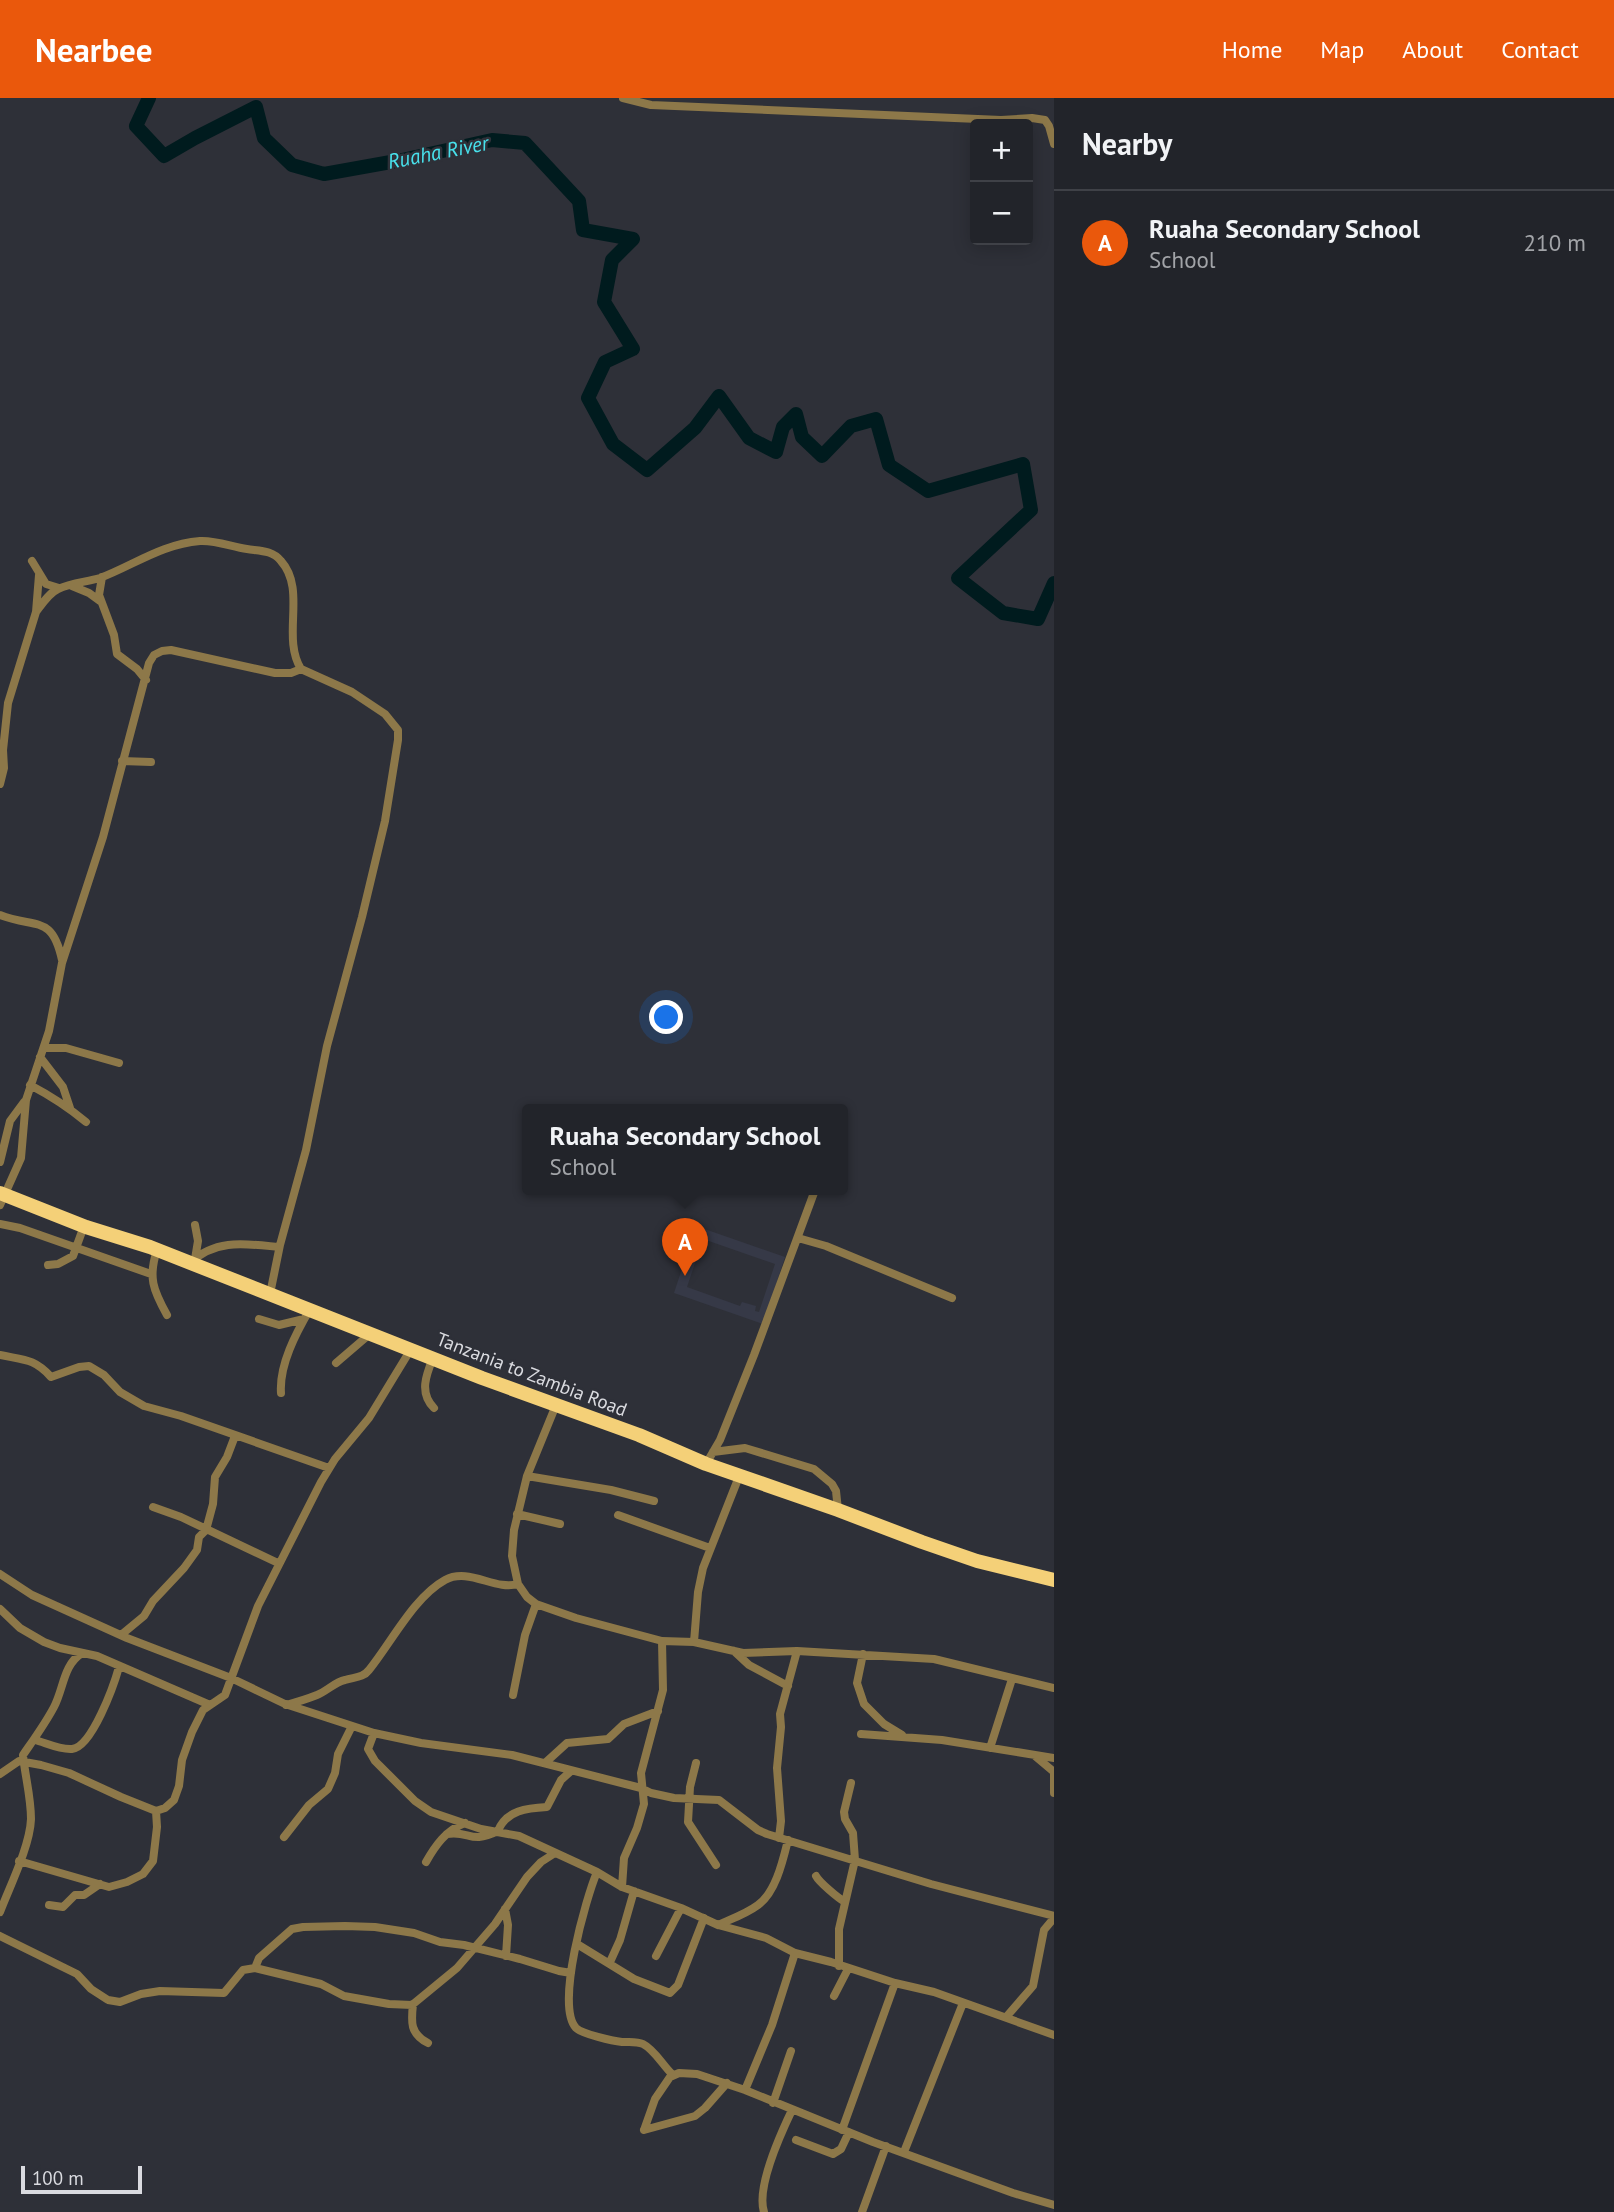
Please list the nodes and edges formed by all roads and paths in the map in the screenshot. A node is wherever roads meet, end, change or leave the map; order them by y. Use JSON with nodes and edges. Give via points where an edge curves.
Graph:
{"nodes":[{"id":1,"x":623,"y":98,"type":"edge"},
{"id":2,"x":1054,"y":144,"type":"edge"},
{"id":3,"x":32,"y":561,"type":"dead end"},
{"id":4,"x":39,"y":575,"type":"junction"},
{"id":5,"x":102,"y":577,"type":"junction"},
{"id":6,"x":72,"y":586,"type":"junction"},
{"id":7,"x":59,"y":588,"type":"junction"},
{"id":8,"x":102,"y":603,"type":"junction"},
{"id":9,"x":36,"y":612,"type":"junction"},
{"id":10,"x":301,"y":669,"type":"junction"},
{"id":11,"x":146,"y":680,"type":"junction"},
{"id":12,"x":122,"y":761,"type":"junction"},
{"id":13,"x":151,"y":762,"type":"dead end"},
{"id":14,"x":0,"y":784,"type":"edge"},
{"id":15,"x":0,"y":915,"type":"edge"},
{"id":16,"x":62,"y":963,"type":"junction"},
{"id":17,"x":44,"y":1048,"type":"junction"},
{"id":18,"x":40,"y":1057,"type":"junction"},
{"id":19,"x":119,"y":1063,"type":"dead end"},
{"id":20,"x":30,"y":1085,"type":"junction"},
{"id":21,"x":26,"y":1100,"type":"junction"},
{"id":22,"x":71,"y":1109,"type":"junction"},
{"id":23,"x":86,"y":1122,"type":"dead end"},
{"id":24,"x":0,"y":1162,"type":"edge"},
{"id":25,"x":813,"y":1195,"type":"edge"},
{"id":26,"x":2,"y":1198,"type":"edge"},
{"id":27,"x":0,"y":1224,"type":"edge"},
{"id":28,"x":195,"y":1225,"type":"dead end"},
{"id":29,"x":84,"y":1226,"type":"junction"},
{"id":30,"x":798,"y":1238,"type":"junction"},
{"id":31,"x":279,"y":1247,"type":"junction"},
{"id":32,"x":77,"y":1248,"type":"junction"},
{"id":33,"x":157,"y":1250,"type":"junction"},
{"id":34,"x":193,"y":1261,"type":"junction"},
{"id":35,"x":48,"y":1265,"type":"dead end"},
{"id":36,"x":151,"y":1275,"type":"junction"},
{"id":37,"x":270,"y":1294,"type":"junction"},
{"id":38,"x":952,"y":1298,"type":"dead end"},
{"id":39,"x":307,"y":1314,"type":"junction"},
{"id":40,"x":166,"y":1315,"type":"dead end"},
{"id":41,"x":259,"y":1319,"type":"dead end"},
{"id":42,"x":371,"y":1333,"type":"junction"},
{"id":43,"x":411,"y":1349,"type":"junction"},
{"id":44,"x":0,"y":1355,"type":"edge"},
{"id":45,"x":433,"y":1358,"type":"junction"},
{"id":46,"x":336,"y":1363,"type":"dead end"},
{"id":47,"x":281,"y":1393,"type":"dead end"},
{"id":48,"x":556,"y":1405,"type":"junction"},
{"id":49,"x":434,"y":1408,"type":"dead end"},
{"id":50,"x":235,"y":1436,"type":"junction"},
{"id":51,"x":710,"y":1458,"type":"junction"},
{"id":52,"x":329,"y":1468,"type":"junction"},
{"id":53,"x":740,"y":1474,"type":"junction"},
{"id":54,"x":527,"y":1476,"type":"junction"},
{"id":55,"x":653,"y":1501,"type":"dead end"},
{"id":56,"x":153,"y":1507,"type":"dead end"},
{"id":57,"x":838,"y":1510,"type":"junction"},
{"id":58,"x":517,"y":1514,"type":"junction"},
{"id":59,"x":618,"y":1515,"type":"dead end"},
{"id":60,"x":560,"y":1524,"type":"dead end"},
{"id":61,"x":206,"y":1530,"type":"junction"},
{"id":62,"x":710,"y":1548,"type":"junction"},
{"id":63,"x":278,"y":1563,"type":"junction"},
{"id":64,"x":0,"y":1574,"type":"edge"},
{"id":65,"x":1054,"y":1580,"type":"edge"},
{"id":66,"x":519,"y":1584,"type":"junction"},
{"id":67,"x":536,"y":1604,"type":"junction"},
{"id":68,"x":0,"y":1609,"type":"edge"},
{"id":69,"x":121,"y":1635,"type":"junction"},
{"id":70,"x":662,"y":1641,"type":"junction"},
{"id":71,"x":694,"y":1642,"type":"junction"},
{"id":72,"x":734,"y":1651,"type":"junction"},
{"id":73,"x":797,"y":1651,"type":"junction"},
{"id":74,"x":82,"y":1653,"type":"junction"},
{"id":75,"x":863,"y":1654,"type":"junction"},
{"id":76,"x":119,"y":1667,"type":"junction"},
{"id":77,"x":231,"y":1678,"type":"junction"},
{"id":78,"x":1012,"y":1679,"type":"junction"},
{"id":79,"x":788,"y":1686,"type":"junction"},
{"id":80,"x":1054,"y":1688,"type":"edge"},
{"id":81,"x":513,"y":1695,"type":"dead end"},
{"id":82,"x":210,"y":1705,"type":"junction"},
{"id":83,"x":286,"y":1705,"type":"junction"},
{"id":84,"x":658,"y":1711,"type":"junction"},
{"id":85,"x":352,"y":1726,"type":"junction"},
{"id":86,"x":374,"y":1733,"type":"junction"},
{"id":87,"x":861,"y":1734,"type":"dead end"},
{"id":88,"x":904,"y":1736,"type":"junction"},
{"id":89,"x":35,"y":1740,"type":"junction"},
{"id":90,"x":990,"y":1748,"type":"junction"},
{"id":91,"x":1035,"y":1755,"type":"junction"},
{"id":92,"x":1054,"y":1758,"type":"edge"},
{"id":93,"x":24,"y":1762,"type":"junction"},
{"id":94,"x":545,"y":1763,"type":"junction"},
{"id":95,"x":696,"y":1763,"type":"dead end"},
{"id":96,"x":570,"y":1771,"type":"junction"},
{"id":97,"x":0,"y":1773,"type":"edge"},
{"id":98,"x":1054,"y":1773,"type":"edge"},
{"id":99,"x":851,"y":1783,"type":"dead end"},
{"id":100,"x":641,"y":1788,"type":"junction"},
{"id":101,"x":1054,"y":1793,"type":"edge"},
{"id":102,"x":688,"y":1799,"type":"junction"},
{"id":103,"x":156,"y":1811,"type":"junction"},
{"id":104,"x":465,"y":1824,"type":"junction"},
{"id":105,"x":498,"y":1831,"type":"junction"},
{"id":106,"x":447,"y":1835,"type":"junction"},
{"id":107,"x":284,"y":1837,"type":"dead end"},
{"id":108,"x":784,"y":1839,"type":"junction"},
{"id":109,"x":555,"y":1853,"type":"junction"},
{"id":110,"x":855,"y":1860,"type":"junction"},
{"id":111,"x":19,"y":1861,"type":"junction"},
{"id":112,"x":426,"y":1862,"type":"dead end"},
{"id":113,"x":716,"y":1864,"type":"dead end"},
{"id":114,"x":597,"y":1872,"type":"junction"},
{"id":115,"x":816,"y":1876,"type":"dead end"},
{"id":116,"x":100,"y":1884,"type":"junction"},
{"id":117,"x":622,"y":1887,"type":"junction"},
{"id":118,"x":634,"y":1891,"type":"junction"},
{"id":119,"x":845,"y":1902,"type":"junction"},
{"id":120,"x":49,"y":1905,"type":"dead end"},
{"id":121,"x":681,"y":1908,"type":"junction"},
{"id":122,"x":505,"y":1909,"type":"junction"},
{"id":123,"x":0,"y":1912,"type":"edge"},
{"id":124,"x":1054,"y":1917,"type":"edge"},
{"id":125,"x":704,"y":1918,"type":"junction"},
{"id":126,"x":718,"y":1925,"type":"junction"},
{"id":127,"x":0,"y":1936,"type":"edge"},
{"id":128,"x":577,"y":1944,"type":"junction"},
{"id":129,"x":474,"y":1949,"type":"junction"},
{"id":130,"x":795,"y":1953,"type":"junction"},
{"id":131,"x":506,"y":1956,"type":"junction"},
{"id":132,"x":656,"y":1956,"type":"dead end"},
{"id":133,"x":610,"y":1962,"type":"junction"},
{"id":134,"x":844,"y":1967,"type":"junction"},
{"id":135,"x":255,"y":1968,"type":"junction"},
{"id":136,"x":571,"y":1973,"type":"junction"},
{"id":137,"x":895,"y":1983,"type":"junction"},
{"id":138,"x":834,"y":1996,"type":"dead end"},
{"id":139,"x":963,"y":2003,"type":"junction"},
{"id":140,"x":413,"y":2004,"type":"junction"},
{"id":141,"x":1007,"y":2017,"type":"junction"},
{"id":142,"x":1053,"y":2033,"type":"edge"},
{"id":143,"x":428,"y":2043,"type":"dead end"},
{"id":144,"x":791,"y":2051,"type":"dead end"},
{"id":145,"x":673,"y":2075,"type":"junction"},
{"id":146,"x":726,"y":2083,"type":"junction"},
{"id":147,"x":745,"y":2090,"type":"junction"},
{"id":148,"x":774,"y":2102,"type":"junction"},
{"id":149,"x":792,"y":2110,"type":"junction"},
{"id":150,"x":846,"y":2131,"type":"junction"},
{"id":151,"x":796,"y":2140,"type":"dead end"},
{"id":152,"x":886,"y":2146,"type":"junction"},
{"id":153,"x":904,"y":2152,"type":"junction"},
{"id":154,"x":1054,"y":2203,"type":"edge"},
{"id":155,"x":764,"y":2212,"type":"edge"},
{"id":156,"x":862,"y":2212,"type":"edge"}],
"edges":[{"from":1,"to":2,"type":"street","via":[[652,105],[1032,118],[1045,120]]},
{"from":3,"to":4,"type":"street"},
{"from":4,"to":7,"type":"street","via":[[46,584]]},
{"from":4,"to":9,"type":"street"},
{"from":5,"to":6,"type":"street"},
{"from":5,"to":8,"type":"street"},
{"from":5,"to":10,"type":"street","via":[[164,548],[202,541],[274,554],[290,578],[293,646]]},
{"from":6,"to":7,"type":"street"},
{"from":6,"to":8,"type":"street"},
{"from":7,"to":9,"type":"street"},
{"from":8,"to":11,"type":"street","via":[[117,654]]},
{"from":9,"to":14,"type":"street","via":[[8,703]]},
{"from":10,"to":11,"type":"street","via":[[275,673],[162,650],[149,663]]},
{"from":10,"to":31,"type":"street","via":[[352,692],[385,714],[398,730],[398,740],[385,821]]},
{"from":11,"to":12,"type":"street"},
{"from":12,"to":13,"type":"street"},
{"from":12,"to":16,"type":"street"},
{"from":15,"to":16,"type":"street","via":[[51,931]]},
{"from":16,"to":17,"type":"street"},
{"from":17,"to":18,"type":"street"},
{"from":17,"to":19,"type":"street","via":[[66,1048]]},
{"from":18,"to":20,"type":"street"},
{"from":18,"to":22,"type":"street","via":[[64,1087]]},
{"from":20,"to":21,"type":"street"},
{"from":20,"to":22,"type":"street"},
{"from":21,"to":24,"type":"street","via":[[10,1121]]},
{"from":21,"to":26,"type":"street","via":[[21,1158]]},
{"from":22,"to":23,"type":"street"},
{"from":25,"to":30,"type":"street"},
{"from":26,"to":29,"type":"highway","name":"Tanzania to Zambia Road"},
{"from":27,"to":32,"type":"street"},
{"from":28,"to":34,"type":"street","via":[[198,1241]]},
{"from":29,"to":32,"type":"street"},
{"from":29,"to":33,"type":"highway","name":"Tanzania to Zambia Road"},
{"from":30,"to":38,"type":"street"},
{"from":30,"to":51,"type":"street"},
{"from":31,"to":34,"type":"street","via":[[223,1245]]},
{"from":31,"to":37,"type":"street"},
{"from":32,"to":35,"type":"street","via":[[70,1259]]},
{"from":32,"to":36,"type":"street"},
{"from":33,"to":34,"type":"highway","name":"Tanzania to Zambia Road"},
{"from":33,"to":36,"type":"street"},
{"from":34,"to":37,"type":"highway","name":"Tanzania to Zambia Road"},
{"from":36,"to":40,"type":"street"},
{"from":37,"to":39,"type":"highway","name":"Tanzania to Zambia Road"},
{"from":39,"to":41,"type":"street","via":[[279,1325]]},
{"from":39,"to":42,"type":"highway","name":"Tanzania to Zambia Road"},
{"from":39,"to":47,"type":"street","via":[[281,1376]]},
{"from":42,"to":43,"type":"highway","name":"Tanzania to Zambia Road"},
{"from":42,"to":46,"type":"street"},
{"from":43,"to":45,"type":"highway","name":"Tanzania to Zambia Road"},
{"from":43,"to":52,"type":"street","via":[[369,1418]]},
{"from":44,"to":50,"type":"street","via":[[38,1364],[51,1377],[89,1366],[137,1403]]},
{"from":45,"to":48,"type":"highway","name":"Tanzania to Zambia Road"},
{"from":45,"to":49,"type":"street","via":[[425,1394]]},
{"from":48,"to":51,"type":"highway","name":"Tanzania to Zambia Road"},
{"from":48,"to":54,"type":"street"},
{"from":50,"to":52,"type":"street"},
{"from":50,"to":61,"type":"street","via":[[214,1479],[214,1502]]},
{"from":51,"to":53,"type":"highway","name":"Tanzania to Zambia Road"},
{"from":51,"to":57,"type":"street","via":[[745,1448],[814,1469],[832,1484]]},
{"from":52,"to":63,"type":"street"},
{"from":53,"to":57,"type":"highway","name":"Tanzania to Zambia Road"},
{"from":53,"to":62,"type":"street"},
{"from":54,"to":55,"type":"street"},
{"from":54,"to":58,"type":"street"},
{"from":56,"to":61,"type":"street"},
{"from":57,"to":65,"type":"highway","name":"Tanzania to Zambia Road","via":[[977,1561]]},
{"from":58,"to":60,"type":"street"},
{"from":58,"to":66,"type":"street","via":[[512,1556]]},
{"from":59,"to":62,"type":"street"},
{"from":61,"to":63,"type":"street"},
{"from":61,"to":69,"type":"street","via":[[184,1568],[144,1616]]},
{"from":62,"to":71,"type":"street","via":[[698,1592]]},
{"from":63,"to":77,"type":"street"},
{"from":64,"to":69,"type":"street","via":[[32,1595]]},
{"from":66,"to":67,"type":"street"},
{"from":66,"to":83,"type":"street","via":[[475,1577],[447,1579],[406,1619],[368,1672]]},
{"from":67,"to":70,"type":"street"},
{"from":67,"to":81,"type":"street"},
{"from":68,"to":74,"type":"street","via":[[44,1642]]},
{"from":69,"to":77,"type":"street"},
{"from":70,"to":71,"type":"street"},
{"from":70,"to":84,"type":"street","via":[[663,1690]]},
{"from":71,"to":72,"type":"street"},
{"from":72,"to":73,"type":"street"},
{"from":72,"to":79,"type":"street","via":[[749,1665]]},
{"from":73,"to":75,"type":"street"},
{"from":73,"to":79,"type":"street"},
{"from":74,"to":76,"type":"street"},
{"from":74,"to":89,"type":"street","via":[[69,1664],[61,1691]]},
{"from":75,"to":78,"type":"street","via":[[934,1659]]},
{"from":75,"to":88,"type":"street","via":[[857,1683],[864,1704]]},
{"from":76,"to":82,"type":"street"},
{"from":76,"to":89,"type":"street","via":[[85,1742],[71,1749]]},
{"from":77,"to":82,"type":"street","via":[[225,1695]]},
{"from":77,"to":83,"type":"street"},
{"from":78,"to":80,"type":"street"},
{"from":78,"to":90,"type":"street"},
{"from":79,"to":108,"type":"street","via":[[780,1714],[776,1768]]},
{"from":82,"to":103,"type":"street","via":[[201,1713],[184,1753],[174,1800]]},
{"from":83,"to":85,"type":"street"},
{"from":84,"to":94,"type":"street","via":[[624,1724],[608,1739],[567,1743]]},
{"from":84,"to":100,"type":"street"},
{"from":85,"to":86,"type":"street"},
{"from":85,"to":107,"type":"street","via":[[328,1789]]},
{"from":86,"to":94,"type":"street"},
{"from":86,"to":104,"type":"street","via":[[368,1747],[371,1756],[415,1801]]},
{"from":87,"to":88,"type":"street"},
{"from":88,"to":90,"type":"street"},
{"from":89,"to":93,"type":"street","via":[[23,1755]]},
{"from":90,"to":91,"type":"street"},
{"from":91,"to":92,"type":"street"},
{"from":91,"to":98,"type":"street"},
{"from":93,"to":97,"type":"street"},
{"from":93,"to":103,"type":"street","via":[[69,1773]]},
{"from":93,"to":111,"type":"street","via":[[30,1822]]},
{"from":94,"to":96,"type":"street"},
{"from":95,"to":102,"type":"street"},
{"from":96,"to":100,"type":"street"},
{"from":96,"to":105,"type":"street","via":[[549,1805],[523,1809]]},
{"from":98,"to":101,"type":"street"},
{"from":99,"to":110,"type":"street","via":[[844,1812],[853,1833]]},
{"from":100,"to":102,"type":"street"},
{"from":100,"to":117,"type":"street","via":[[644,1804],[624,1858]]},
{"from":102,"to":108,"type":"street","via":[[719,1800],[758,1830]]},
{"from":102,"to":113,"type":"street","via":[[688,1822]]},
{"from":103,"to":116,"type":"street","via":[[150,1868],[127,1882]]},
{"from":104,"to":105,"type":"street"},
{"from":104,"to":106,"type":"street"},
{"from":105,"to":106,"type":"street","via":[[479,1839]]},
{"from":105,"to":109,"type":"street"},
{"from":106,"to":112,"type":"street"},
{"from":108,"to":110,"type":"street"},
{"from":108,"to":126,"type":"street","via":[[777,1876],[761,1903]]},
{"from":109,"to":114,"type":"street"},
{"from":109,"to":122,"type":"street","via":[[527,1877]]},
{"from":110,"to":119,"type":"street"},
{"from":110,"to":124,"type":"street"},
{"from":111,"to":116,"type":"street"},
{"from":111,"to":123,"type":"street"},
{"from":114,"to":117,"type":"street"},
{"from":114,"to":128,"type":"street"},
{"from":115,"to":119,"type":"street"},
{"from":116,"to":120,"type":"street","via":[[75,1895],[63,1907]]},
{"from":117,"to":118,"type":"street"},
{"from":118,"to":121,"type":"street"},
{"from":118,"to":133,"type":"street"},
{"from":119,"to":134,"type":"street","via":[[839,1929]]},
{"from":121,"to":125,"type":"street"},
{"from":121,"to":132,"type":"street"},
{"from":122,"to":129,"type":"street"},
{"from":122,"to":131,"type":"street"},
{"from":124,"to":141,"type":"street","via":[[1044,1931],[1033,1986]]},
{"from":125,"to":126,"type":"street"},
{"from":125,"to":133,"type":"street","via":[[672,1993],[634,1979]]},
{"from":126,"to":130,"type":"street","via":[[766,1938]]},
{"from":127,"to":135,"type":"street","via":[[77,1974],[100,1996],[115,2002],[160,1991],[224,1993],[243,1970]]},
{"from":128,"to":133,"type":"street"},
{"from":128,"to":136,"type":"street"},
{"from":129,"to":131,"type":"street"},
{"from":129,"to":135,"type":"street","via":[[375,1927],[303,1927],[285,1934]]},
{"from":129,"to":140,"type":"street","via":[[453,1973]]},
{"from":130,"to":134,"type":"street"},
{"from":130,"to":147,"type":"street"},
{"from":131,"to":136,"type":"street"},
{"from":134,"to":137,"type":"street"},
{"from":134,"to":138,"type":"street"},
{"from":135,"to":140,"type":"street","via":[[321,1984],[344,1996]]},
{"from":136,"to":145,"type":"street","via":[[569,2008],[576,2028],[642,2043]]},
{"from":137,"to":139,"type":"street"},
{"from":137,"to":150,"type":"street"},
{"from":139,"to":141,"type":"street"},
{"from":139,"to":153,"type":"street"},
{"from":140,"to":143,"type":"street","via":[[410,2024]]},
{"from":141,"to":142,"type":"street"},
{"from":144,"to":148,"type":"street"},
{"from":145,"to":146,"type":"street","via":[[697,2074]]},
{"from":145,"to":146,"type":"street","via":[[655,2099],[644,2130],[695,2116]]},
{"from":146,"to":147,"type":"street"},
{"from":147,"to":148,"type":"street"},
{"from":148,"to":149,"type":"street"},
{"from":149,"to":150,"type":"street"},
{"from":149,"to":155,"type":"street","via":[[770,2163]]},
{"from":150,"to":151,"type":"street","via":[[841,2149],[833,2154]]},
{"from":150,"to":152,"type":"street"},
{"from":152,"to":153,"type":"street"},
{"from":152,"to":156,"type":"street"},
{"from":153,"to":154,"type":"street","via":[[1013,2193]]}]}
